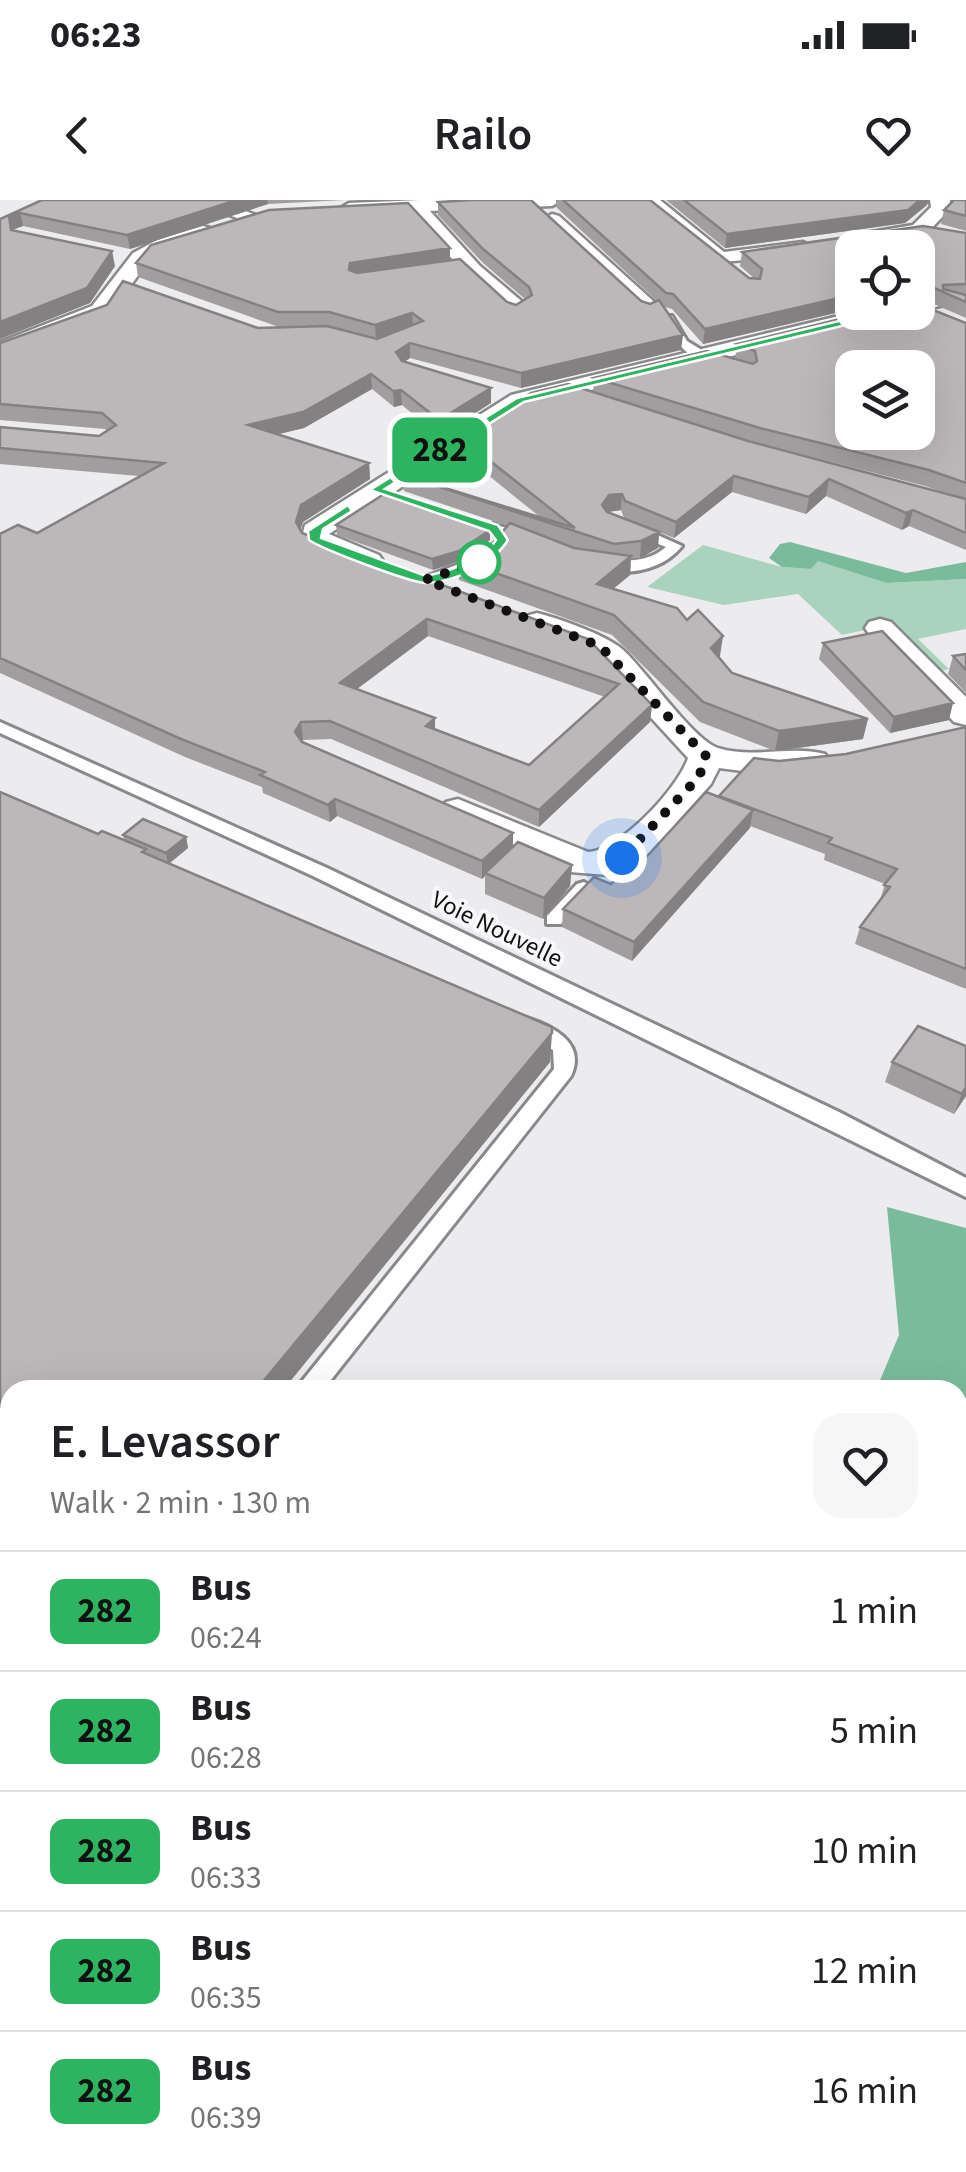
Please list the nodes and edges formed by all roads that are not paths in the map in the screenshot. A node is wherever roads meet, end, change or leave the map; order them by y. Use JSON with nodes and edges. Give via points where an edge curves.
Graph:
{"nodes":[{"id":1,"x":197,"y":200,"type":"edge"},
{"id":2,"x":648,"y":200,"type":"edge"},
{"id":3,"x":940,"y":200,"type":"edge"},
{"id":4,"x":545,"y":203,"type":"edge"},
{"id":5,"x":378,"y":204,"type":"edge"},
{"id":6,"x":414,"y":206,"type":"junction"},
{"id":7,"x":329,"y":210,"type":"edge"},
{"id":8,"x":919,"y":230,"type":"edge"},
{"id":9,"x":935,"y":233,"type":"edge"},
{"id":10,"x":950,"y":235,"type":"edge"},
{"id":11,"x":835,"y":244,"type":"edge"},
{"id":12,"x":966,"y":293,"type":"edge"},
{"id":13,"x":935,"y":306,"type":"edge"},
{"id":14,"x":518,"y":309,"type":"edge"},
{"id":15,"x":657,"y":311,"type":"joint"},
{"id":16,"x":835,"y":324,"type":"edge"},
{"id":17,"x":0,"y":326,"type":"edge"},
{"id":18,"x":30,"y":339,"type":"junction"},
{"id":19,"x":0,"y":350,"type":"edge"},
{"id":20,"x":702,"y":355,"type":"junction"},
{"id":21,"x":733,"y":369,"type":"edge"},
{"id":22,"x":560,"y":389,"type":"junction"},
{"id":23,"x":484,"y":390,"type":"edge"},
{"id":24,"x":520,"y":400,"type":"junction"},
{"id":25,"x":593,"y":401,"type":"edge"},
{"id":26,"x":366,"y":462,"type":"edge"},
{"id":27,"x":389,"y":486,"type":"junction"},
{"id":28,"x":476,"y":522,"type":"edge"},
{"id":29,"x":612,"y":522,"type":"edge"},
{"id":30,"x":494,"y":528,"type":"junction"},
{"id":31,"x":544,"y":546,"type":"edge"},
{"id":32,"x":581,"y":564,"type":"edge"},
{"id":33,"x":425,"y":580,"type":"junction"},
{"id":34,"x":474,"y":598,"type":"edge"},
{"id":35,"x":507,"y":610,"type":"edge"},
{"id":36,"x":880,"y":628,"type":"edge"},
{"id":37,"x":960,"y":726,"type":"edge"},
{"id":38,"x":0,"y":727,"type":"edge"},
{"id":39,"x":706,"y":756,"type":"junction"},
{"id":40,"x":842,"y":758,"type":"edge"},
{"id":41,"x":426,"y":796,"type":"edge"},
{"id":42,"x":607,"y":863,"type":"junction"},
{"id":43,"x":554,"y":920,"type":"dead end"},
{"id":44,"x":508,"y":1018,"type":"edge"},
{"id":45,"x":966,"y":1188,"type":"edge"},
{"id":46,"x":316,"y":1380,"type":"edge"}],
"edges":[{"from":1,"to":18,"type":"street","via":[[260,215],[125,258],[128,285],[100,311]]},
{"from":2,"to":11,"type":"street","via":[[725,264]]},
{"from":3,"to":8,"type":"street","via":[[941,208]]},
{"from":4,"to":6,"type":"street"},
{"from":4,"to":15,"type":"street"},
{"from":5,"to":6,"type":"street"},
{"from":5,"to":7,"type":"street"},
{"from":6,"to":14,"type":"street","via":[[460,267]]},
{"from":9,"to":10,"type":"street"},
{"from":12,"to":13,"type":"street"},
{"from":15,"to":20,"type":"lane","via":[[682,343]]},
{"from":16,"to":20,"type":"street"},
{"from":17,"to":18,"type":"street"},
{"from":18,"to":19,"type":"street"},
{"from":20,"to":21,"type":"lane"},
{"from":20,"to":22,"type":"street"},
{"from":22,"to":24,"type":"street"},
{"from":22,"to":25,"type":"lane"},
{"from":23,"to":24,"type":"street"},
{"from":24,"to":27,"type":"street"},
{"from":26,"to":27,"type":"street"},
{"from":27,"to":33,"type":"street","via":[[314,536]]},
{"from":28,"to":30,"type":"lane"},
{"from":29,"to":32,"type":"lane","via":[[675,546],[641,567]]},
{"from":30,"to":31,"type":"lane"},
{"from":30,"to":33,"type":"lane","via":[[502,540],[494,553]]},
{"from":33,"to":34,"type":"street"},
{"from":35,"to":39,"type":"street","via":[[608,652]]},
{"from":36,"to":37,"type":"street"},
{"from":38,"to":45,"type":"lane","name":"Voie Nouvelle","via":[[320,872]]},
{"from":39,"to":40,"type":"street","via":[[775,765]]},
{"from":39,"to":42,"type":"street","via":[[699,777],[632,850]]},
{"from":41,"to":42,"type":"street","via":[[583,864]]},
{"from":42,"to":43,"type":"lane"},
{"from":44,"to":46,"type":"lane","via":[[564,1046],[564,1070]]}]}
